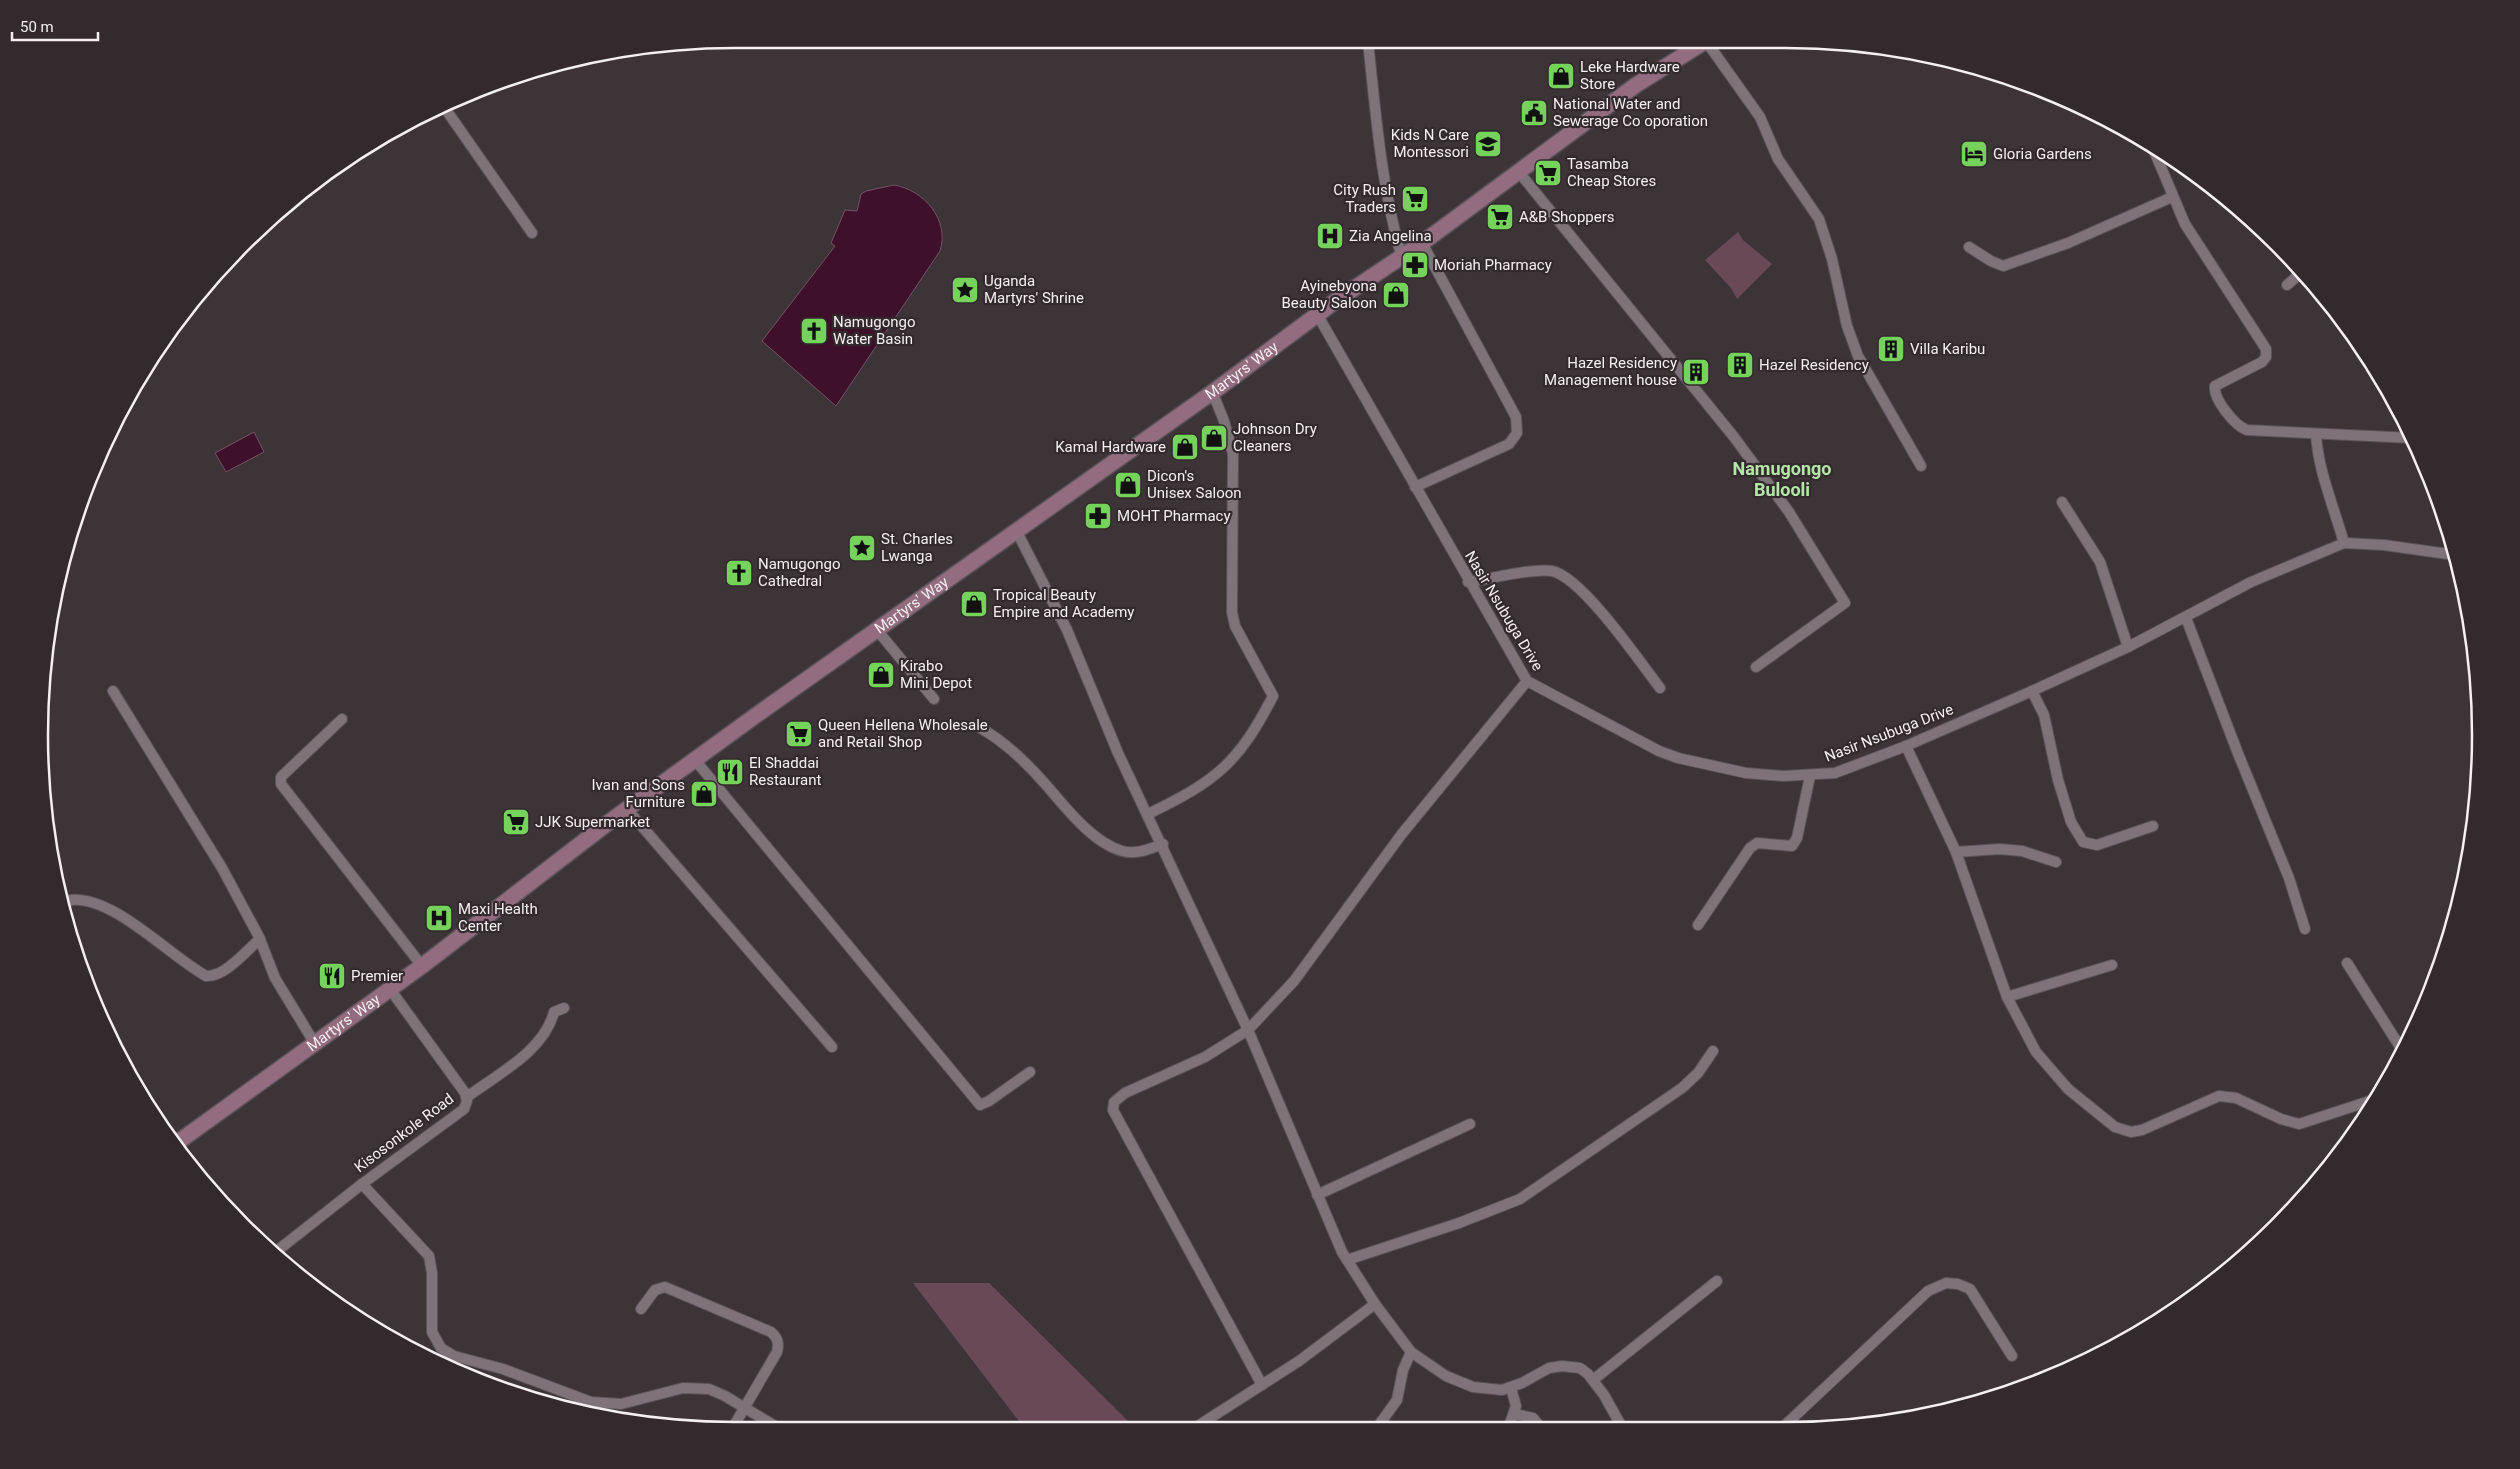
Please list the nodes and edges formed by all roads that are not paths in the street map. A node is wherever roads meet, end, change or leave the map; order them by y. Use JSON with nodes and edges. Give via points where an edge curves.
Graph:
{"nodes":[{"id":1,"x":1369,"y":48,"type":"edge"},
{"id":2,"x":1695,"y":48,"type":"edge"},
{"id":3,"x":1711,"y":48,"type":"edge"},
{"id":4,"x":447,"y":111,"type":"edge"},
{"id":5,"x":2156,"y":156,"type":"edge"},
{"id":6,"x":1518,"y":171,"type":"junction"},
{"id":7,"x":2172,"y":197,"type":"junction"},
{"id":8,"x":532,"y":234,"type":"dead end"},
{"id":9,"x":1422,"y":243,"type":"junction"},
{"id":10,"x":1969,"y":247,"type":"dead end"},
{"id":11,"x":1402,"y":255,"type":"junction"},
{"id":12,"x":2297,"y":277,"type":"edge"},
{"id":13,"x":2287,"y":286,"type":"dead end"},
{"id":14,"x":1317,"y":314,"type":"junction"},
{"id":15,"x":1212,"y":391,"type":"junction"},
{"id":16,"x":2316,"y":434,"type":"junction"},
{"id":17,"x":2405,"y":438,"type":"edge"},
{"id":18,"x":1921,"y":466,"type":"dead end"},
{"id":19,"x":1415,"y":487,"type":"junction"},
{"id":20,"x":2062,"y":502,"type":"dead end"},
{"id":21,"x":1016,"y":530,"type":"junction"},
{"id":22,"x":2344,"y":543,"type":"junction"},
{"id":23,"x":2448,"y":555,"type":"edge"},
{"id":24,"x":1468,"y":582,"type":"junction"},
{"id":25,"x":2186,"y":618,"type":"junction"},
{"id":26,"x":877,"y":630,"type":"junction"},
{"id":27,"x":2128,"y":647,"type":"junction"},
{"id":28,"x":1756,"y":666,"type":"dead end"},
{"id":29,"x":1526,"y":681,"type":"junction"},
{"id":30,"x":1660,"y":688,"type":"dead end"},
{"id":31,"x":2032,"y":690,"type":"junction"},
{"id":32,"x":113,"y":691,"type":"dead end"},
{"id":33,"x":934,"y":699,"type":"dead end"},
{"id":34,"x":342,"y":719,"type":"dead end"},
{"id":35,"x":977,"y":726,"type":"dead end"},
{"id":36,"x":1906,"y":746,"type":"junction"},
{"id":37,"x":694,"y":760,"type":"junction"},
{"id":38,"x":1810,"y":776,"type":"junction"},
{"id":39,"x":627,"y":809,"type":"junction"},
{"id":40,"x":1148,"y":814,"type":"junction"},
{"id":41,"x":2152,"y":826,"type":"dead end"},
{"id":42,"x":1163,"y":844,"type":"junction"},
{"id":43,"x":1956,"y":852,"type":"junction"},
{"id":44,"x":2056,"y":862,"type":"dead end"},
{"id":45,"x":69,"y":902,"type":"edge"},
{"id":46,"x":1698,"y":925,"type":"dead end"},
{"id":47,"x":2305,"y":929,"type":"dead end"},
{"id":48,"x":260,"y":939,"type":"junction"},
{"id":49,"x":2112,"y":964,"type":"dead end"},
{"id":50,"x":2347,"y":964,"type":"dead end"},
{"id":51,"x":422,"y":966,"type":"junction"},
{"id":52,"x":390,"y":989,"type":"junction"},
{"id":53,"x":2007,"y":997,"type":"junction"},
{"id":54,"x":564,"y":1008,"type":"dead end"},
{"id":55,"x":1248,"y":1030,"type":"junction"},
{"id":56,"x":315,"y":1044,"type":"junction"},
{"id":57,"x":2398,"y":1044,"type":"edge"},
{"id":58,"x":832,"y":1047,"type":"dead end"},
{"id":59,"x":1713,"y":1051,"type":"dead end"},
{"id":60,"x":1030,"y":1072,"type":"dead end"},
{"id":61,"x":467,"y":1097,"type":"junction"},
{"id":62,"x":2365,"y":1104,"type":"edge"},
{"id":63,"x":1470,"y":1124,"type":"dead end"},
{"id":64,"x":180,"y":1141,"type":"edge"},
{"id":65,"x":362,"y":1184,"type":"junction"},
{"id":66,"x":1317,"y":1195,"type":"junction"},
{"id":67,"x":279,"y":1248,"type":"edge"},
{"id":68,"x":1347,"y":1260,"type":"junction"},
{"id":69,"x":1717,"y":1281,"type":"dead end"},
{"id":70,"x":1375,"y":1304,"type":"junction"},
{"id":71,"x":642,"y":1309,"type":"dead end"},
{"id":72,"x":1411,"y":1352,"type":"junction"},
{"id":73,"x":2012,"y":1356,"type":"dead end"},
{"id":74,"x":1593,"y":1380,"type":"junction"},
{"id":75,"x":1262,"y":1385,"type":"junction"},
{"id":76,"x":1511,"y":1388,"type":"junction"},
{"id":77,"x":621,"y":1404,"type":"junction"},
{"id":78,"x":743,"y":1407,"type":"junction"},
{"id":79,"x":620,"y":1412,"type":"edge"},
{"id":80,"x":1515,"y":1414,"type":"junction"},
{"id":81,"x":736,"y":1422,"type":"edge"},
{"id":82,"x":768,"y":1422,"type":"edge"},
{"id":83,"x":1204,"y":1422,"type":"edge"},
{"id":84,"x":1381,"y":1422,"type":"edge"},
{"id":85,"x":1511,"y":1422,"type":"edge"},
{"id":86,"x":1536,"y":1422,"type":"edge"},
{"id":87,"x":1619,"y":1422,"type":"edge"},
{"id":88,"x":1788,"y":1422,"type":"edge"}],
"edges":[{"from":1,"to":11,"type":"street","via":[[1382,174],[1388,209]]},
{"from":2,"to":6,"type":"main road","name":"Martyrs' Way","via":[[1636,85]]},
{"from":3,"to":18,"type":"street","via":[[1760,117],[1778,159],[1820,219],[1855,348]]},
{"from":4,"to":8,"type":"street"},
{"from":5,"to":7,"type":"street"},
{"from":6,"to":9,"type":"main road","name":"Martyrs' Way"},
{"from":6,"to":28,"type":"street","via":[[1734,437],[1789,512],[1845,603]]},
{"from":7,"to":10,"type":"street","via":[[2068,243],[2003,266]]},
{"from":7,"to":16,"type":"street","via":[[2185,224],[2266,353],[2262,362],[2218,383],[2215,393],[2239,428]]},
{"from":9,"to":11,"type":"main road","name":"Martyrs' Way"},
{"from":9,"to":19,"type":"street","via":[[1500,384],[1518,428],[1516,437],[1509,444]]},
{"from":11,"to":14,"type":"main road","name":"Martyrs' Way"},
{"from":12,"to":13,"type":"street"},
{"from":14,"to":15,"type":"main road","name":"Martyrs' Way"},
{"from":14,"to":19,"type":"street","name":"Nasir Nsubuga Drive"},
{"from":15,"to":21,"type":"main road","name":"Martyrs' Way"},
{"from":15,"to":40,"type":"street","via":[[1233,454],[1232,612],[1235,626],[1273,696],[1255,732],[1221,772],[1188,795]]},
{"from":16,"to":17,"type":"street"},
{"from":16,"to":22,"type":"street","via":[[2323,474]]},
{"from":19,"to":24,"type":"street","name":"Nasir Nsubuga Drive"},
{"from":20,"to":27,"type":"street","via":[[2100,562]]},
{"from":21,"to":26,"type":"main road","name":"Martyrs' Way"},
{"from":21,"to":40,"type":"street","via":[[1068,630],[1118,753]]},
{"from":22,"to":23,"type":"street","name":"Nasir Nsubuga Drive","via":[[2384,545]]},
{"from":22,"to":25,"type":"street","name":"Nasir Nsubuga Drive","via":[[2251,582]]},
{"from":24,"to":29,"type":"street","name":"Nasir Nsubuga Drive"},
{"from":24,"to":30,"type":"street","via":[[1540,571],[1557,573],[1569,579],[1610,624]]},
{"from":25,"to":27,"type":"street","name":"Nasir Nsubuga Drive"},
{"from":25,"to":47,"type":"street","via":[[2289,878]]},
{"from":26,"to":33,"type":"street"},
{"from":26,"to":37,"type":"main road","name":"Martyrs' Way"},
{"from":27,"to":31,"type":"street","name":"Nasir Nsubuga Drive"},
{"from":29,"to":38,"type":"street","name":"Nasir Nsubuga Drive","via":[[1678,758],[1746,773]]},
{"from":29,"to":55,"type":"street","via":[[1401,835],[1294,981]]},
{"from":31,"to":36,"type":"street","name":"Nasir Nsubuga Drive"},
{"from":31,"to":41,"type":"street","via":[[2044,715],[2071,822],[2083,842],[2097,845]]},
{"from":32,"to":48,"type":"street","via":[[222,868]]},
{"from":34,"to":51,"type":"street","via":[[281,777],[280,782]]},
{"from":35,"to":42,"type":"street","via":[[997,738],[1046,785],[1070,814],[1103,842],[1121,851],[1137,853]]},
{"from":36,"to":38,"type":"street","name":"Nasir Nsubuga Drive","via":[[1835,773]]},
{"from":36,"to":43,"type":"street"},
{"from":37,"to":39,"type":"main road","name":"Martyrs' Way"},
{"from":37,"to":60,"type":"street","via":[[980,1105]]},
{"from":38,"to":46,"type":"street","via":[[1797,838],[1792,846],[1757,843],[1750,848]]},
{"from":39,"to":51,"type":"main road","name":"Martyrs' Way"},
{"from":39,"to":58,"type":"street"},
{"from":40,"to":42,"type":"street"},
{"from":42,"to":55,"type":"street"},
{"from":43,"to":44,"type":"street","via":[[2022,850]]},
{"from":43,"to":53,"type":"street"},
{"from":45,"to":48,"type":"street","via":[[94,902],[113,911],[206,976],[214,977],[225,970]]},
{"from":48,"to":56,"type":"street","via":[[275,978]]},
{"from":49,"to":53,"type":"street"},
{"from":50,"to":57,"type":"street"},
{"from":51,"to":52,"type":"main road","name":"Martyrs' Way"},
{"from":52,"to":56,"type":"main road","name":"Martyrs' Way"},
{"from":52,"to":61,"type":"street","name":"Kisosonkole Road"},
{"from":53,"to":62,"type":"street","via":[[2036,1052],[2049,1069],[2068,1089],[2125,1131],[2138,1132],[2219,1096],[2236,1098],[2299,1124]]},
{"from":54,"to":61,"type":"street","via":[[554,1012],[550,1025],[530,1051]]},
{"from":55,"to":66,"type":"street"},
{"from":55,"to":75,"type":"street","via":[[1205,1056],[1125,1092],[1112,1105]]},
{"from":56,"to":64,"type":"main road","name":"Martyrs' Way"},
{"from":59,"to":68,"type":"street","via":[[1698,1073],[1682,1088],[1520,1199],[1459,1224]]},
{"from":61,"to":65,"type":"street","name":"Kisosonkole Road","via":[[464,1109]]},
{"from":63,"to":66,"type":"street"},
{"from":65,"to":67,"type":"street","name":"Kisosonkole Road"},
{"from":65,"to":77,"type":"street","via":[[429,1256],[432,1332],[441,1348],[454,1356],[503,1369],[591,1402]]},
{"from":66,"to":68,"type":"street"},
{"from":68,"to":70,"type":"street"},
{"from":69,"to":74,"type":"street"},
{"from":70,"to":72,"type":"street"},
{"from":70,"to":75,"type":"street"},
{"from":71,"to":78,"type":"street","via":[[655,1290],[665,1287],[776,1336],[779,1344],[776,1352]]},
{"from":72,"to":76,"type":"street","via":[[1446,1376],[1473,1387],[1490,1390]]},
{"from":72,"to":84,"type":"street","via":[[1403,1370],[1397,1400]]},
{"from":73,"to":88,"type":"street","via":[[1970,1289],[1946,1283],[1928,1291]]},
{"from":74,"to":76,"type":"street","via":[[1580,1368],[1562,1366],[1549,1368]]},
{"from":74,"to":87,"type":"street"},
{"from":75,"to":83,"type":"street"},
{"from":76,"to":80,"type":"street"},
{"from":77,"to":78,"type":"street","via":[[697,1387]]},
{"from":77,"to":79,"type":"street"},
{"from":78,"to":81,"type":"street"},
{"from":78,"to":82,"type":"street"},
{"from":80,"to":85,"type":"street"},
{"from":80,"to":86,"type":"street","via":[[1533,1418]]}]}
